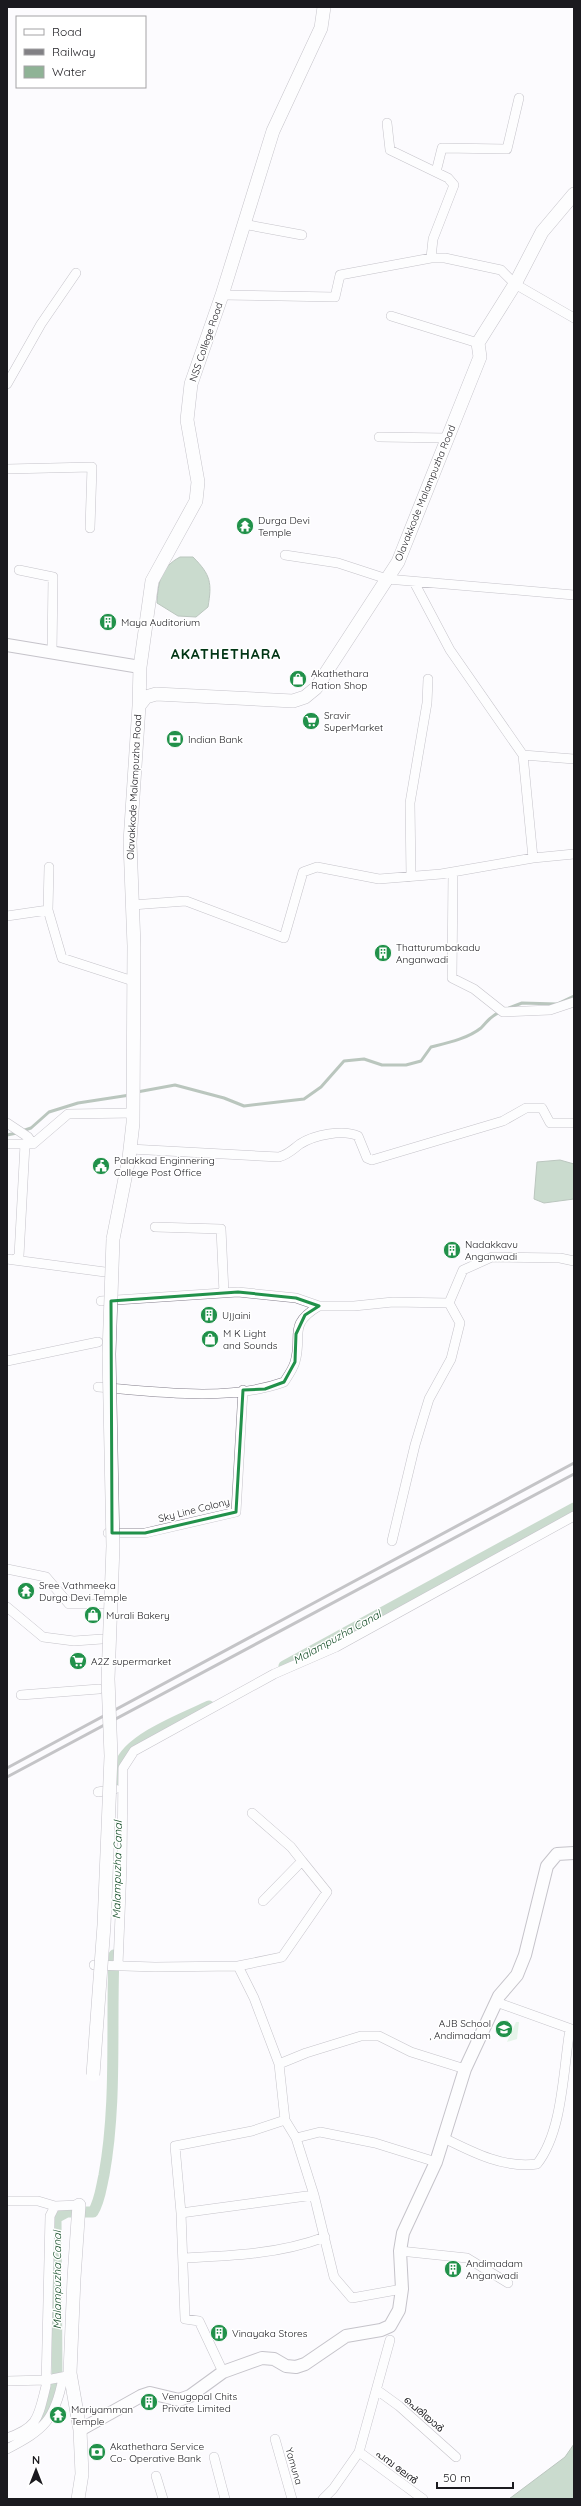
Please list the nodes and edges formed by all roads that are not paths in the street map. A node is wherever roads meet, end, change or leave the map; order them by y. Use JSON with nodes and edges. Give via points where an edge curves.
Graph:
{"nodes":[{"id":1,"x":324,"y":7,"type":"edge"},
{"id":2,"x":519,"y":98,"type":"dead end"},
{"id":3,"x":387,"y":123,"type":"dead end"},
{"id":4,"x":436,"y":172,"type":"junction"},
{"id":5,"x":574,"y":194,"type":"edge"},
{"id":6,"x":243,"y":224,"type":"junction"},
{"id":7,"x":302,"y":235,"type":"dead end"},
{"id":8,"x":431,"y":258,"type":"junction"},
{"id":9,"x":76,"y":273,"type":"dead end"},
{"id":10,"x":515,"y":284,"type":"junction"},
{"id":11,"x":222,"y":295,"type":"junction"},
{"id":12,"x":391,"y":316,"type":"dead end"},
{"id":13,"x":574,"y":318,"type":"edge"},
{"id":14,"x":478,"y":343,"type":"junction"},
{"id":15,"x":7,"y":384,"type":"edge"},
{"id":16,"x":379,"y":437,"type":"dead end"},
{"id":17,"x":447,"y":438,"type":"junction"},
{"id":18,"x":7,"y":469,"type":"edge"},
{"id":19,"x":90,"y":528,"type":"dead end"},
{"id":20,"x":285,"y":555,"type":"dead end"},
{"id":21,"x":19,"y":570,"type":"dead end"},
{"id":22,"x":387,"y":579,"type":"junction"},
{"id":23,"x":414,"y":582,"type":"junction"},
{"id":24,"x":574,"y":595,"type":"edge"},
{"id":25,"x":7,"y":645,"type":"edge"},
{"id":26,"x":52,"y":653,"type":"junction"},
{"id":27,"x":140,"y":667,"type":"junction"},
{"id":28,"x":428,"y":678,"type":"dead end"},
{"id":29,"x":139,"y":706,"type":"junction"},
{"id":30,"x":523,"y":755,"type":"junction"},
{"id":31,"x":574,"y":759,"type":"edge"},
{"id":32,"x":574,"y":854,"type":"edge"},
{"id":33,"x":533,"y":858,"type":"junction"},
{"id":34,"x":49,"y":867,"type":"dead end"},
{"id":35,"x":453,"y":872,"type":"junction"},
{"id":36,"x":411,"y":877,"type":"junction"},
{"id":37,"x":132,"y":905,"type":"junction"},
{"id":38,"x":48,"y":910,"type":"junction"},
{"id":39,"x":7,"y":916,"type":"edge"},
{"id":40,"x":133,"y":982,"type":"junction"},
{"id":41,"x":574,"y":1002,"type":"edge"},
{"id":42,"x":132,"y":1113,"type":"junction"},
{"id":43,"x":574,"y":1123,"type":"edge"},
{"id":44,"x":11,"y":1125,"type":"edge"},
{"id":45,"x":28,"y":1142,"type":"junction"},
{"id":46,"x":7,"y":1144,"type":"edge"},
{"id":47,"x":130,"y":1149,"type":"junction"},
{"id":48,"x":155,"y":1227,"type":"dead end"},
{"id":49,"x":10,"y":1259,"type":"edge"},
{"id":50,"x":574,"y":1261,"type":"edge"},
{"id":51,"x":105,"y":1272,"type":"dead end"},
{"id":52,"x":224,"y":1293,"type":"junction"},
{"id":53,"x":101,"y":1301,"type":"dead end"},
{"id":54,"x":449,"y":1303,"type":"junction"},
{"id":55,"x":319,"y":1306,"type":"junction"},
{"id":56,"x":98,"y":1342,"type":"dead end"},
{"id":57,"x":7,"y":1362,"type":"edge"},
{"id":58,"x":98,"y":1387,"type":"dead end"},
{"id":59,"x":243,"y":1390,"type":"junction"},
{"id":60,"x":574,"y":1516,"type":"edge"},
{"id":61,"x":108,"y":1533,"type":"dead end"},
{"id":62,"x":392,"y":1541,"type":"dead end"},
{"id":63,"x":7,"y":1569,"type":"edge"},
{"id":64,"x":104,"y":1604,"type":"dead end"},
{"id":65,"x":7,"y":1607,"type":"edge"},
{"id":66,"x":102,"y":1639,"type":"dead end"},
{"id":67,"x":99,"y":1689,"type":"dead end"},
{"id":68,"x":21,"y":1695,"type":"dead end"},
{"id":69,"x":122,"y":1788,"type":"junction"},
{"id":70,"x":100,"y":1792,"type":"dead end"},
{"id":71,"x":252,"y":1813,"type":"dead end"},
{"id":72,"x":574,"y":1853,"type":"edge"},
{"id":73,"x":302,"y":1861,"type":"junction"},
{"id":74,"x":263,"y":1901,"type":"dead end"},
{"id":75,"x":94,"y":1965,"type":"dead end"},
{"id":76,"x":119,"y":1965,"type":"junction"},
{"id":77,"x":238,"y":1966,"type":"junction"},
{"id":78,"x":496,"y":2002,"type":"junction"},
{"id":79,"x":572,"y":2030,"type":"edge"},
{"id":80,"x":279,"y":2064,"type":"junction"},
{"id":81,"x":466,"y":2069,"type":"junction"},
{"id":82,"x":93,"y":2075,"type":"dead end"},
{"id":83,"x":285,"y":2120,"type":"junction"},
{"id":84,"x":296,"y":2138,"type":"junction"},
{"id":85,"x":444,"y":2138,"type":"junction"},
{"id":86,"x":436,"y":2162,"type":"junction"},
{"id":87,"x":314,"y":2195,"type":"junction"},
{"id":88,"x":7,"y":2201,"type":"edge"},
{"id":89,"x":79,"y":2204,"type":"joint"},
{"id":90,"x":56,"y":2206,"type":"junction"},
{"id":91,"x":181,"y":2213,"type":"junction"},
{"id":92,"x":325,"y":2238,"type":"junction"},
{"id":93,"x":400,"y":2251,"type":"junction"},
{"id":94,"x":184,"y":2258,"type":"junction"},
{"id":95,"x":508,"y":2283,"type":"dead end"},
{"id":96,"x":402,"y":2289,"type":"junction"},
{"id":97,"x":390,"y":2340,"type":"dead end"},
{"id":98,"x":222,"y":2372,"type":"junction"},
{"id":99,"x":66,"y":2376,"type":"junction"},
{"id":100,"x":47,"y":2380,"type":"junction"},
{"id":101,"x":7,"y":2381,"type":"edge"},
{"id":102,"x":377,"y":2390,"type":"junction"},
{"id":103,"x":80,"y":2430,"type":"junction"},
{"id":104,"x":7,"y":2438,"type":"edge"},
{"id":105,"x":275,"y":2440,"type":"dead end"},
{"id":106,"x":7,"y":2449,"type":"edge"},
{"id":107,"x":360,"y":2452,"type":"junction"},
{"id":108,"x":214,"y":2457,"type":"dead end"},
{"id":109,"x":456,"y":2457,"type":"dead end"},
{"id":110,"x":156,"y":2476,"type":"dead end"},
{"id":111,"x":78,"y":2499,"type":"edge"},
{"id":112,"x":163,"y":2499,"type":"edge"},
{"id":113,"x":225,"y":2499,"type":"edge"},
{"id":114,"x":292,"y":2499,"type":"edge"},
{"id":115,"x":323,"y":2499,"type":"edge"},
{"id":116,"x":423,"y":2499,"type":"edge"}],
"edges":[{"from":1,"to":6,"type":"main road","name":"NSS College Road","via":[[320,28],[273,131]]},
{"from":2,"to":4,"type":"street","via":[[507,148],[442,148]]},
{"from":3,"to":4,"type":"street","via":[[390,150]]},
{"from":4,"to":8,"type":"street","via":[[448,178],[454,185],[433,239]]},
{"from":5,"to":10,"type":"main road","via":[[542,232]]},
{"from":6,"to":7,"type":"street"},
{"from":6,"to":11,"type":"main road","name":"NSS College Road"},
{"from":8,"to":10,"type":"street","via":[[445,258],[501,270]]},
{"from":8,"to":11,"type":"street","via":[[340,275],[335,298]]},
{"from":9,"to":15,"type":"street"},
{"from":10,"to":13,"type":"street"},
{"from":10,"to":14,"type":"main road"},
{"from":11,"to":27,"type":"main road","name":"NSS College Road","via":[[191,384],[187,420],[198,482],[196,501],[152,581]]},
{"from":12,"to":14,"type":"street"},
{"from":14,"to":17,"type":"main road","name":"Olavakkode Malampuzha Road","via":[[480,357]]},
{"from":16,"to":17,"type":"street"},
{"from":17,"to":22,"type":"main road","name":"Olavakkode Malampuzha Road","via":[[398,562]]},
{"from":18,"to":19,"type":"street","via":[[92,467]]},
{"from":20,"to":22,"type":"street","via":[[338,563]]},
{"from":21,"to":26,"type":"street","via":[[53,577]]},
{"from":22,"to":23,"type":"street"},
{"from":22,"to":29,"type":"main road","name":"Olavakkode Malampuzha Road","via":[[316,688],[305,697],[293,701],[156,694],[146,697]]},
{"from":23,"to":24,"type":"street"},
{"from":23,"to":30,"type":"street","via":[[450,650]]},
{"from":25,"to":26,"type":"street"},
{"from":26,"to":27,"type":"street"},
{"from":27,"to":29,"type":"main road","name":"NSS College Road"},
{"from":28,"to":36,"type":"street","via":[[427,703],[410,803]]},
{"from":29,"to":37,"type":"main road","name":"Olavakkode Malampuzha Road","via":[[130,842]]},
{"from":30,"to":31,"type":"street"},
{"from":30,"to":33,"type":"street"},
{"from":32,"to":33,"type":"street"},
{"from":33,"to":35,"type":"street"},
{"from":34,"to":38,"type":"street"},
{"from":35,"to":36,"type":"street"},
{"from":35,"to":41,"type":"street","via":[[452,978],[474,988],[503,1012],[550,1010]]},
{"from":36,"to":37,"type":"street","via":[[379,879],[317,867],[303,872],[284,938],[186,901]]},
{"from":37,"to":40,"type":"main road","name":"Olavakkode Malampuzha Road"},
{"from":38,"to":39,"type":"street"},
{"from":38,"to":40,"type":"street","via":[[62,958]]},
{"from":40,"to":42,"type":"main road","name":"Olavakkode Malampuzha Road"},
{"from":42,"to":45,"type":"street","via":[[68,1114]]},
{"from":42,"to":47,"type":"main road","name":"Olavakkode Malampuzha Road"},
{"from":43,"to":47,"type":"street","via":[[550,1123],[542,1108],[526,1108],[503,1121],[372,1160],[363,1152],[358,1136],[347,1134],[328,1134],[308,1140],[290,1153],[279,1157]]},
{"from":44,"to":45,"type":"street"},
{"from":45,"to":46,"type":"street"},
{"from":45,"to":49,"type":"street","via":[[19,1256]]},
{"from":47,"to":82,"type":"main road","name":"Olavakkode Malampuzha Road","bridge":true,"via":[[113,1239],[109,1354],[113,1546],[108,1679],[110,1756],[104,1925]]},
{"from":48,"to":52,"type":"street","via":[[220,1229]]},
{"from":49,"to":51,"type":"street"},
{"from":50,"to":54,"type":"street","via":[[560,1258],[492,1257],[463,1270]]},
{"from":52,"to":53,"type":"street"},
{"from":52,"to":55,"type":"street","via":[[296,1298]]},
{"from":54,"to":55,"type":"street","via":[[393,1302]]},
{"from":54,"to":62,"type":"street","via":[[460,1323],[452,1359],[429,1399]]},
{"from":55,"to":59,"type":"street","via":[[305,1315],[296,1334],[295,1362],[284,1382],[266,1389]]},
{"from":56,"to":57,"type":"street"},
{"from":58,"to":59,"type":"street","via":[[156,1392]]},
{"from":59,"to":61,"type":"street","name":"Sky Line Colony","via":[[236,1512],[146,1533]]},
{"from":60,"to":69,"type":"street","via":[[336,1647],[274,1674],[146,1743],[134,1751],[125,1762]]},
{"from":63,"to":64,"type":"street","via":[[46,1577],[69,1604]]},
{"from":65,"to":66,"type":"street","via":[[44,1637],[74,1641]]},
{"from":67,"to":68,"type":"street"},
{"from":69,"to":70,"type":"street"},
{"from":69,"to":76,"type":"street"},
{"from":71,"to":73,"type":"street","via":[[291,1847]]},
{"from":72,"to":78,"type":"street","via":[[557,1854],[547,1866],[525,1955],[517,1975]]},
{"from":73,"to":74,"type":"street"},
{"from":73,"to":77,"type":"street","via":[[327,1892],[282,1957]]},
{"from":75,"to":76,"type":"street"},
{"from":76,"to":77,"type":"street"},
{"from":77,"to":80,"type":"street","via":[[254,1998]]},
{"from":78,"to":79,"type":"street"},
{"from":78,"to":81,"type":"street"},
{"from":79,"to":85,"type":"street","via":[[556,2124],[537,2164],[524,2166],[490,2158]]},
{"from":80,"to":81,"type":"street","via":[[306,2052],[362,2036],[379,2036],[411,2052]]},
{"from":80,"to":83,"type":"street"},
{"from":81,"to":85,"type":"street"},
{"from":83,"to":84,"type":"street"},
{"from":83,"to":91,"type":"street","via":[[252,2132],[175,2146]]},
{"from":84,"to":86,"type":"street","via":[[320,2132],[375,2143]]},
{"from":84,"to":87,"type":"street"},
{"from":85,"to":86,"type":"street"},
{"from":86,"to":93,"type":"street","via":[[403,2233]]},
{"from":87,"to":91,"type":"street"},
{"from":87,"to":92,"type":"street"},
{"from":88,"to":90,"type":"street","via":[[38,2202]]},
{"from":89,"to":90,"type":"street"},
{"from":89,"to":99,"type":"main road"},
{"from":90,"to":100,"type":"street","via":[[50,2216]]},
{"from":91,"to":94,"type":"street"},
{"from":92,"to":94,"type":"street","via":[[306,2244],[238,2256]]},
{"from":92,"to":96,"type":"street","via":[[334,2277],[352,2298]]},
{"from":93,"to":95,"type":"street","via":[[467,2258]]},
{"from":93,"to":96,"type":"street"},
{"from":94,"to":98,"type":"street","via":[[185,2319],[199,2321]]},
{"from":96,"to":98,"type":"street","via":[[399,2310],[390,2326],[346,2336],[305,2364],[296,2367],[286,2366],[274,2359],[262,2358]]},
{"from":97,"to":102,"type":"street"},
{"from":98,"to":103,"type":"street","via":[[190,2396],[179,2400],[150,2393]]},
{"from":99,"to":100,"type":"street"},
{"from":99,"to":103,"type":"main road"},
{"from":99,"to":106,"type":"street","via":[[52,2416],[34,2436]]},
{"from":100,"to":101,"type":"street"},
{"from":100,"to":104,"type":"street","via":[[39,2413],[34,2422],[26,2431]]},
{"from":102,"to":107,"type":"street"},
{"from":102,"to":109,"type":"street","name":"പെരിയാർ","via":[[399,2406]]},
{"from":103,"to":111,"type":"main road","via":[[82,2474]]},
{"from":105,"to":114,"type":"street","name":"Yamuna"},
{"from":107,"to":115,"type":"street"},
{"from":107,"to":116,"type":"street","name":"പമ്പ ലേൻ"},
{"from":108,"to":113,"type":"street"},
{"from":110,"to":112,"type":"street"}]}
